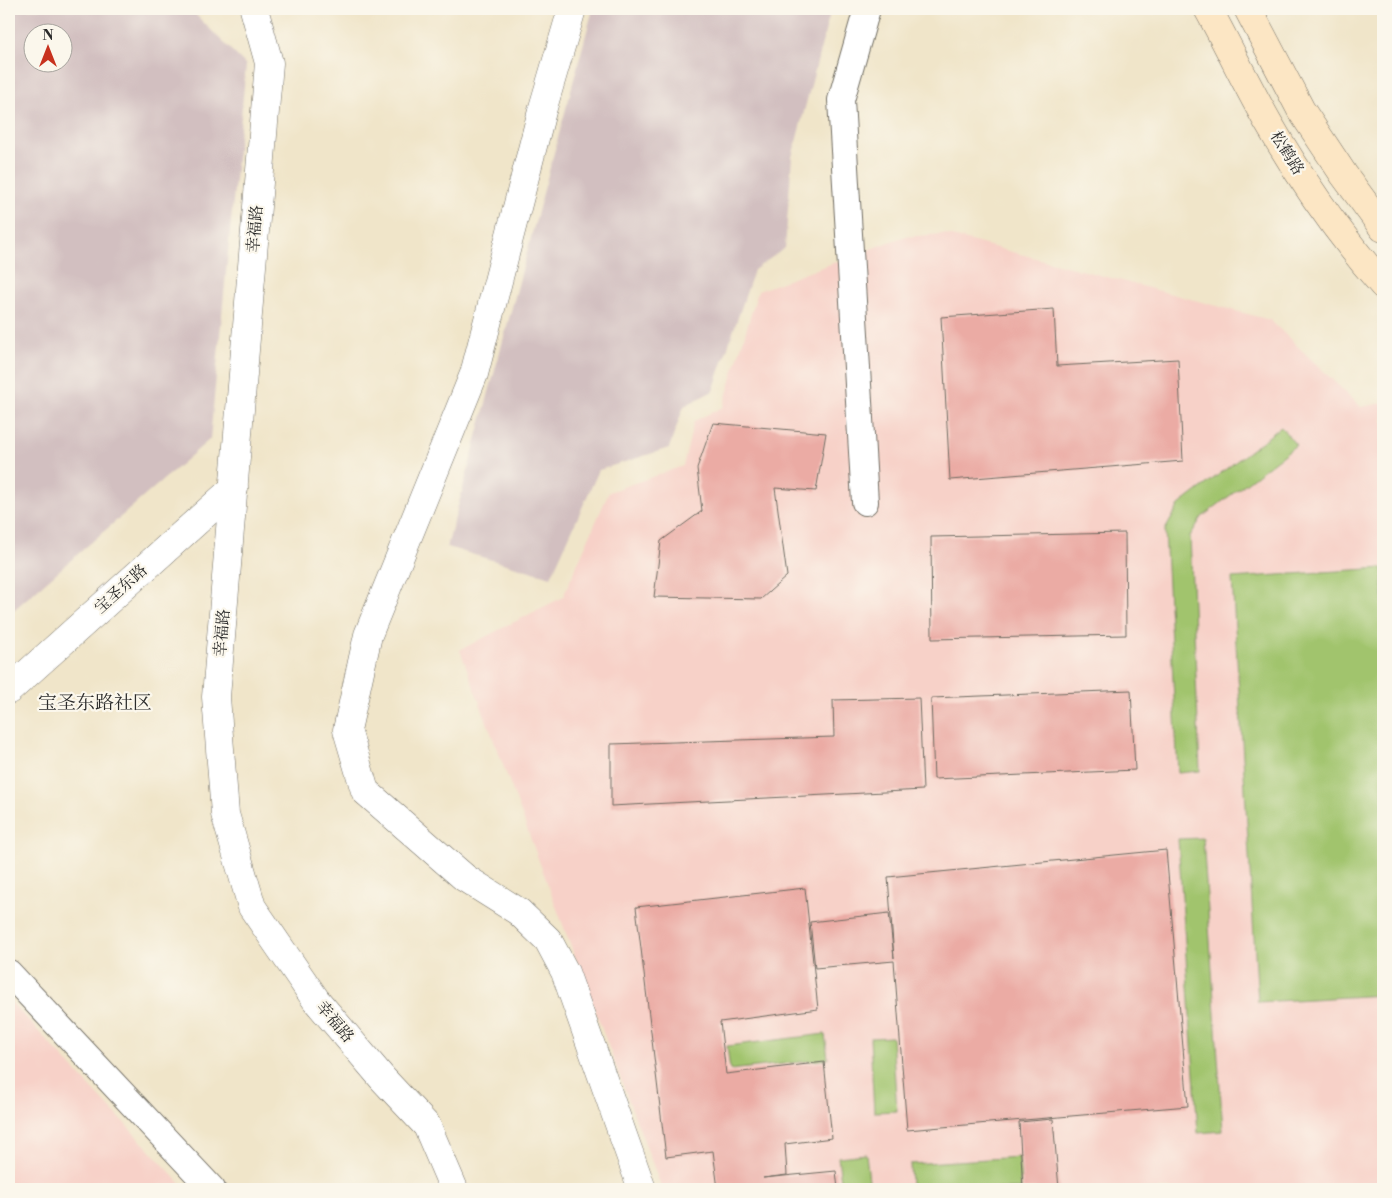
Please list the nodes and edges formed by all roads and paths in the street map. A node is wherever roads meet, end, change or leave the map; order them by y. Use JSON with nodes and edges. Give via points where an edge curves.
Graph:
{"nodes":[{"id":1,"x":254,"y":9,"type":"edge"},
{"id":2,"x":572,"y":9,"type":"edge"},
{"id":3,"x":867,"y":9,"type":"edge"},
{"id":4,"x":1208,"y":9,"type":"edge"},
{"id":5,"x":1248,"y":9,"type":"edge"},
{"id":6,"x":1383,"y":228,"type":"edge"},
{"id":7,"x":1383,"y":285,"type":"edge"},
{"id":8,"x":234,"y":488,"type":"junction"},
{"id":9,"x":865,"y":502,"type":"dead end"},
{"id":10,"x":9,"y":690,"type":"edge"},
{"id":11,"x":9,"y":973,"type":"edge"},
{"id":12,"x":212,"y":1189,"type":"edge"},
{"id":13,"x":454,"y":1189,"type":"edge"},
{"id":14,"x":642,"y":1189,"type":"edge"}],
"edges":[{"from":1,"to":8,"type":"street","name":"幸福路","via":[[269,63]]},
{"from":2,"to":14,"type":"street","via":[[542,111],[474,374],[368,635],[347,730],[365,791],[465,878],[519,912],[548,940],[566,972]]},
{"from":3,"to":9,"type":"street","via":[[841,100]]},
{"from":4,"to":7,"type":"main road","name":"松鹤路","via":[[1269,124],[1313,195]]},
{"from":5,"to":6,"type":"main road","via":[[1301,110]]},
{"from":8,"to":10,"type":"street","name":"宝圣东路"},
{"from":8,"to":13,"type":"street","name":"幸福路","via":[[216,697],[225,814],[252,907],[316,1000],[427,1126]]},
{"from":11,"to":12,"type":"street"}]}
